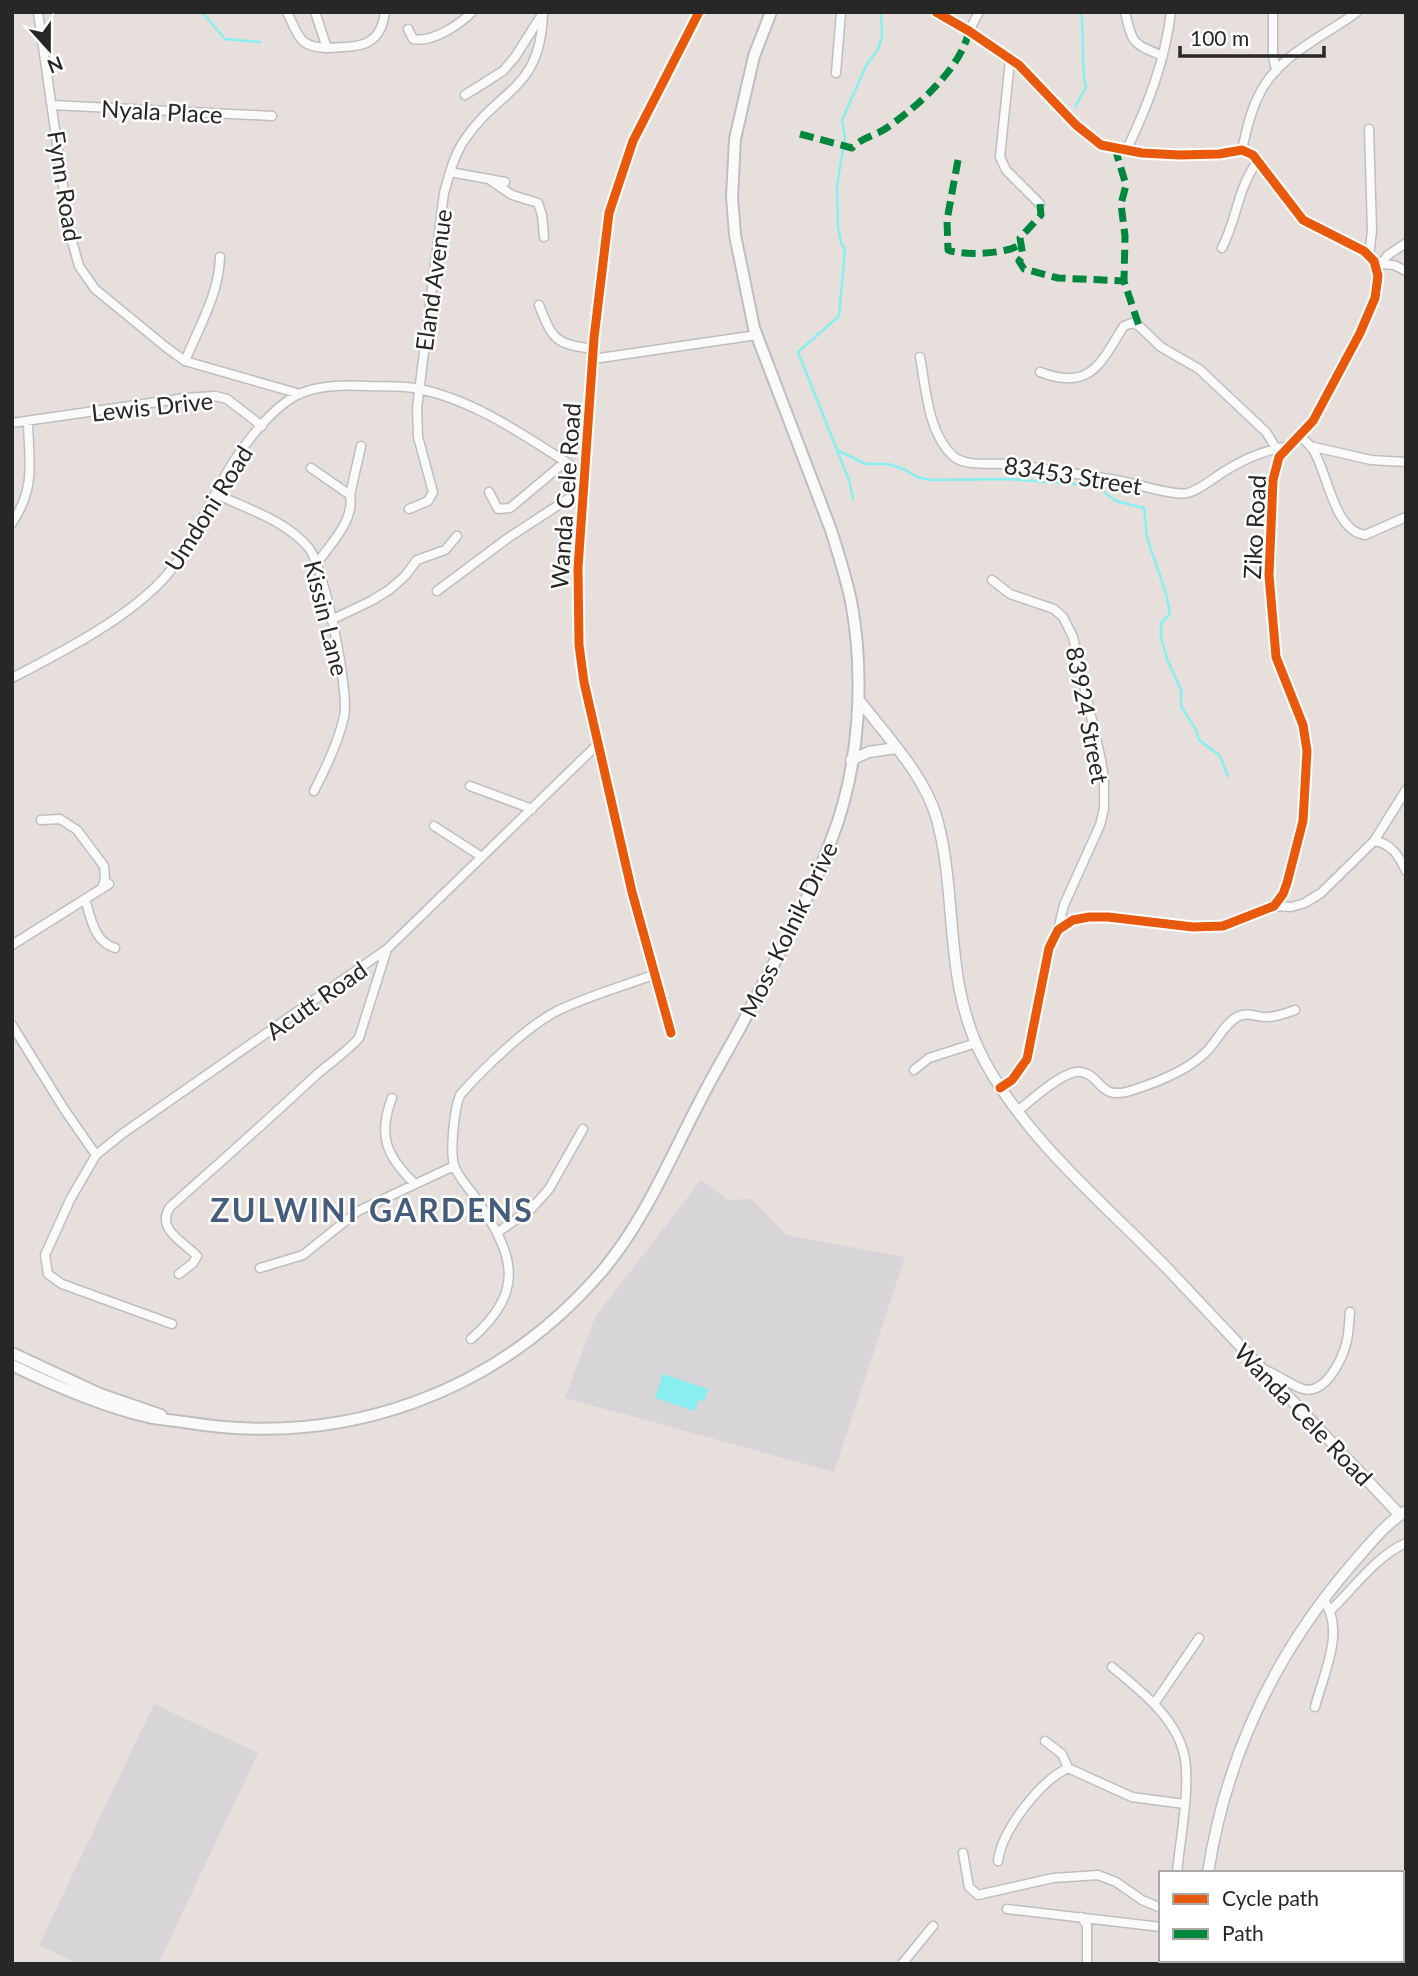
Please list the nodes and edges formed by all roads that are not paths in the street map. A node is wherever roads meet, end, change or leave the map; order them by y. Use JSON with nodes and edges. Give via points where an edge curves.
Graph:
{"nodes":[{"id":1,"x":38,"y":12,"type":"edge"},
{"id":2,"x":287,"y":12,"type":"edge"},
{"id":3,"x":315,"y":12,"type":"edge"},
{"id":4,"x":385,"y":12,"type":"edge"},
{"id":5,"x":699,"y":12,"type":"edge"},
{"id":6,"x":771,"y":12,"type":"edge"},
{"id":7,"x":841,"y":12,"type":"edge"},
{"id":8,"x":936,"y":12,"type":"edge"},
{"id":9,"x":979,"y":12,"type":"edge"},
{"id":10,"x":1125,"y":12,"type":"edge"},
{"id":11,"x":1171,"y":12,"type":"edge"},
{"id":12,"x":1273,"y":12,"type":"edge"},
{"id":13,"x":1357,"y":12,"type":"edge"},
{"id":14,"x":543,"y":13,"type":"edge"},
{"id":15,"x":465,"y":14,"type":"edge"},
{"id":16,"x":408,"y":29,"type":"dead end"},
{"id":17,"x":969,"y":31,"type":"junction"},
{"id":18,"x":327,"y":48,"type":"junction"},
{"id":19,"x":1163,"y":56,"type":"junction"},
{"id":20,"x":1010,"y":60,"type":"junction"},
{"id":21,"x":1276,"y":71,"type":"junction"},
{"id":22,"x":836,"y":73,"type":"dead end"},
{"id":23,"x":465,"y":95,"type":"dead end"},
{"id":24,"x":52,"y":105,"type":"junction"},
{"id":25,"x":272,"y":116,"type":"dead end"},
{"id":26,"x":1368,"y":130,"type":"dead end"},
{"id":27,"x":1126,"y":149,"type":"junction"},
{"id":28,"x":1242,"y":149,"type":"junction"},
{"id":29,"x":1258,"y":160,"type":"junction"},
{"id":30,"x":450,"y":172,"type":"junction"},
{"id":31,"x":490,"y":180,"type":"junction"},
{"id":32,"x":505,"y":182,"type":"dead end"},
{"id":33,"x":1040,"y":204,"type":"dead end"},
{"id":34,"x":544,"y":237,"type":"dead end"},
{"id":35,"x":1406,"y":243,"type":"edge"},
{"id":36,"x":1222,"y":247,"type":"dead end"},
{"id":37,"x":1369,"y":256,"type":"junction"},
{"id":38,"x":220,"y":257,"type":"dead end"},
{"id":39,"x":1379,"y":266,"type":"junction"},
{"id":40,"x":1406,"y":271,"type":"edge"},
{"id":41,"x":539,"y":305,"type":"dead end"},
{"id":42,"x":757,"y":335,"type":"junction"},
{"id":43,"x":594,"y":349,"type":"junction"},
{"id":44,"x":920,"y":357,"type":"dead end"},
{"id":45,"x":593,"y":359,"type":"junction"},
{"id":46,"x":185,"y":360,"type":"junction"},
{"id":47,"x":1040,"y":372,"type":"dead end"},
{"id":48,"x":419,"y":388,"type":"junction"},
{"id":49,"x":300,"y":394,"type":"junction"},
{"id":50,"x":28,"y":422,"type":"junction"},
{"id":51,"x":12,"y":423,"type":"edge"},
{"id":52,"x":262,"y":426,"type":"junction"},
{"id":53,"x":1300,"y":437,"type":"junction"},
{"id":54,"x":361,"y":446,"type":"dead end"},
{"id":55,"x":1289,"y":446,"type":"junction"},
{"id":56,"x":1310,"y":446,"type":"junction"},
{"id":57,"x":1276,"y":448,"type":"junction"},
{"id":58,"x":565,"y":462,"type":"junction"},
{"id":59,"x":1406,"y":462,"type":"edge"},
{"id":60,"x":311,"y":468,"type":"dead end"},
{"id":61,"x":584,"y":474,"type":"junction"},
{"id":62,"x":583,"y":489,"type":"junction"},
{"id":63,"x":489,"y":492,"type":"dead end"},
{"id":64,"x":216,"y":494,"type":"junction"},
{"id":65,"x":349,"y":495,"type":"junction"},
{"id":66,"x":409,"y":509,"type":"dead end"},
{"id":67,"x":1406,"y":517,"type":"edge"},
{"id":68,"x":12,"y":523,"type":"edge"},
{"id":69,"x":457,"y":536,"type":"dead end"},
{"id":70,"x":318,"y":562,"type":"junction"},
{"id":71,"x":992,"y":580,"type":"dead end"},
{"id":72,"x":437,"y":591,"type":"dead end"},
{"id":73,"x":331,"y":620,"type":"junction"},
{"id":74,"x":12,"y":678,"type":"edge"},
{"id":75,"x":859,"y":700,"type":"junction"},
{"id":76,"x":597,"y":745,"type":"junction"},
{"id":77,"x":896,"y":748,"type":"junction"},
{"id":78,"x":851,"y":760,"type":"junction"},
{"id":79,"x":470,"y":786,"type":"dead end"},
{"id":80,"x":1406,"y":790,"type":"edge"},
{"id":81,"x":314,"y":791,"type":"dead end"},
{"id":82,"x":532,"y":809,"type":"junction"},
{"id":83,"x":41,"y":820,"type":"dead end"},
{"id":84,"x":434,"y":827,"type":"dead end"},
{"id":85,"x":1374,"y":841,"type":"junction"},
{"id":86,"x":482,"y":857,"type":"junction"},
{"id":87,"x":1406,"y":871,"type":"edge"},
{"id":88,"x":85,"y":899,"type":"junction"},
{"id":89,"x":1274,"y":906,"type":"junction"},
{"id":90,"x":1058,"y":930,"type":"junction"},
{"id":91,"x":12,"y":945,"type":"edge"},
{"id":92,"x":115,"y":948,"type":"dead end"},
{"id":93,"x":387,"y":949,"type":"junction"},
{"id":94,"x":653,"y":975,"type":"junction"},
{"id":95,"x":1295,"y":1010,"type":"dead end"},
{"id":96,"x":12,"y":1025,"type":"edge"},
{"id":97,"x":671,"y":1033,"type":"dead end"},
{"id":98,"x":976,"y":1043,"type":"junction"},
{"id":99,"x":914,"y":1070,"type":"dead end"},
{"id":100,"x":1000,"y":1088,"type":"junction"},
{"id":101,"x":392,"y":1098,"type":"dead end"},
{"id":102,"x":1018,"y":1111,"type":"junction"},
{"id":103,"x":583,"y":1129,"type":"dead end"},
{"id":104,"x":96,"y":1155,"type":"junction"},
{"id":105,"x":454,"y":1166,"type":"junction"},
{"id":106,"x":415,"y":1184,"type":"junction"},
{"id":107,"x":498,"y":1232,"type":"junction"},
{"id":108,"x":260,"y":1268,"type":"dead end"},
{"id":109,"x":179,"y":1274,"type":"dead end"},
{"id":110,"x":1350,"y":1312,"type":"dead end"},
{"id":111,"x":172,"y":1324,"type":"dead end"},
{"id":112,"x":471,"y":1339,"type":"dead end"},
{"id":113,"x":12,"y":1353,"type":"edge"},
{"id":114,"x":12,"y":1365,"type":"edge"},
{"id":115,"x":1260,"y":1368,"type":"junction"},
{"id":116,"x":169,"y":1419,"type":"junction"},
{"id":117,"x":1403,"y":1513,"type":"edge"},
{"id":118,"x":1406,"y":1543,"type":"edge"},
{"id":119,"x":1323,"y":1599,"type":"junction"},
{"id":120,"x":1331,"y":1610,"type":"junction"},
{"id":121,"x":1199,"y":1638,"type":"dead end"},
{"id":122,"x":1112,"y":1667,"type":"dead end"},
{"id":123,"x":1154,"y":1704,"type":"junction"},
{"id":124,"x":1315,"y":1707,"type":"dead end"},
{"id":125,"x":1045,"y":1741,"type":"dead end"},
{"id":126,"x":1068,"y":1768,"type":"junction"},
{"id":127,"x":1184,"y":1804,"type":"junction"},
{"id":128,"x":963,"y":1853,"type":"dead end"},
{"id":129,"x":998,"y":1861,"type":"dead end"},
{"id":130,"x":1177,"y":1871,"type":"edge"},
{"id":131,"x":1208,"y":1871,"type":"edge"},
{"id":132,"x":1159,"y":1907,"type":"edge"},
{"id":133,"x":1007,"y":1909,"type":"dead end"},
{"id":134,"x":1081,"y":1917,"type":"junction"},
{"id":135,"x":933,"y":1926,"type":"dead end"},
{"id":136,"x":1159,"y":1927,"type":"edge"},
{"id":137,"x":902,"y":1964,"type":"edge"},
{"id":138,"x":1087,"y":1964,"type":"edge"}],
"edges":[{"from":1,"to":24,"type":"street","name":"Fynn Road"},
{"from":2,"to":18,"type":"street","via":[[301,41]]},
{"from":3,"to":18,"type":"street"},
{"from":4,"to":18,"type":"street","via":[[375,38],[365,44]]},
{"from":5,"to":43,"type":"street","name":"Wanda Cele Road","via":[[633,141],[619,180],[605,239]]},
{"from":6,"to":42,"type":"main road","name":"Moss Kolnik Drive","via":[[744,94],[735,139],[732,197],[739,265]]},
{"from":7,"to":22,"type":"street"},
{"from":8,"to":17,"type":"street"},
{"from":9,"to":17,"type":"street"},
{"from":10,"to":19,"type":"street","via":[[1134,42]]},
{"from":11,"to":19,"type":"street"},
{"from":12,"to":21,"type":"street"},
{"from":13,"to":21,"type":"street","via":[[1295,52]]},
{"from":14,"to":23,"type":"street","via":[[503,71]]},
{"from":14,"to":30,"type":"street","name":"Eland Avenue","via":[[541,39],[530,70],[464,141]]},
{"from":15,"to":16,"type":"street","via":[[454,27],[418,40]]},
{"from":17,"to":20,"type":"street"},
{"from":19,"to":27,"type":"street"},
{"from":20,"to":27,"type":"street","via":[[1092,139]]},
{"from":20,"to":33,"type":"street","via":[[1000,157],[1006,170]]},
{"from":21,"to":28,"type":"street","via":[[1258,95]]},
{"from":24,"to":25,"type":"street","name":"Nyala Place"},
{"from":24,"to":46,"type":"street","name":"Fynn Road","via":[[69,234],[79,266],[95,289]]},
{"from":26,"to":37,"type":"street"},
{"from":27,"to":28,"type":"street","via":[[1180,155]]},
{"from":28,"to":29,"type":"street"},
{"from":29,"to":36,"type":"street","via":[[1245,180]]},
{"from":29,"to":37,"type":"street","via":[[1303,220]]},
{"from":30,"to":31,"type":"street"},
{"from":30,"to":48,"type":"street","name":"Eland Avenue"},
{"from":31,"to":32,"type":"street"},
{"from":31,"to":34,"type":"street","via":[[512,195],[538,203]]},
{"from":35,"to":39,"type":"street"},
{"from":37,"to":39,"type":"street"},
{"from":38,"to":46,"type":"street","via":[[216,289]]},
{"from":39,"to":40,"type":"street","via":[[1394,265]]},
{"from":39,"to":53,"type":"street","name":"Ziko Road","via":[[1375,298],[1360,333],[1324,404]]},
{"from":41,"to":43,"type":"street","via":[[559,341]]},
{"from":42,"to":45,"type":"street"},
{"from":42,"to":75,"type":"main road","name":"Moss Kolnik Drive","via":[[841,562],[855,631]]},
{"from":43,"to":45,"type":"street","name":"Wanda Cele Road"},
{"from":44,"to":57,"type":"street","name":"83453 Street","via":[[931,416],[943,444],[962,462],[1020,464],[1184,494],[1250,457]]},
{"from":45,"to":61,"type":"street","name":"Wanda Cele Road"},
{"from":46,"to":49,"type":"street","name":"Fynn Road"},
{"from":47,"to":57,"type":"street","via":[[1081,376],[1097,369],[1124,326],[1132,323],[1199,369],[1266,432]]},
{"from":48,"to":49,"type":"street","via":[[331,386]]},
{"from":48,"to":58,"type":"street","via":[[475,410]]},
{"from":48,"to":66,"type":"street","name":"Eland Avenue","via":[[418,438],[433,492],[428,500]]},
{"from":49,"to":52,"type":"street"},
{"from":50,"to":51,"type":"street","name":"Lewis Drive"},
{"from":50,"to":52,"type":"street","name":"Lewis Drive","via":[[215,396],[227,399]]},
{"from":50,"to":68,"type":"street","via":[[30,487]]},
{"from":52,"to":64,"type":"street","name":"Umdoni Road","via":[[236,458]]},
{"from":53,"to":55,"type":"street","name":"Ziko Road"},
{"from":53,"to":56,"type":"street"},
{"from":54,"to":65,"type":"street"},
{"from":55,"to":57,"type":"street","name":"83453 Street"},
{"from":55,"to":89,"type":"street","name":"Ziko Road","via":[[1279,457],[1272,480],[1269,575],[1276,657],[1303,725],[1307,780],[1293,863]]},
{"from":56,"to":59,"type":"street","via":[[1371,460]]},
{"from":56,"to":67,"type":"street","via":[[1352,531],[1365,535]]},
{"from":58,"to":61,"type":"street"},
{"from":58,"to":63,"type":"street","via":[[510,508],[498,509]]},
{"from":60,"to":65,"type":"street"},
{"from":61,"to":62,"type":"street","name":"Wanda Cele Road"},
{"from":62,"to":72,"type":"street"},
{"from":62,"to":76,"type":"street","name":"Wanda Cele Road","via":[[579,645]]},
{"from":64,"to":70,"type":"street","name":"Kissin Lane","via":[[284,526],[310,548]]},
{"from":64,"to":74,"type":"street","name":"Umdoni Road","via":[[182,557],[164,579],[116,618]]},
{"from":65,"to":70,"type":"street","via":[[347,520]]},
{"from":69,"to":73,"type":"street","via":[[444,550],[417,560],[389,590]]},
{"from":70,"to":73,"type":"street","name":"Kissin Lane"},
{"from":71,"to":90,"type":"street","name":"83924 Street","via":[[1010,594],[1054,609],[1063,617],[1073,637],[1101,760],[1104,809],[1100,825]]},
{"from":73,"to":81,"type":"street","name":"Kissin Lane","via":[[345,691],[345,716]]},
{"from":75,"to":77,"type":"street","name":"Wanda Cele Road"},
{"from":75,"to":78,"type":"main road","name":"Moss Kolnik Drive"},
{"from":76,"to":82,"type":"street","name":"Acutt Road"},
{"from":76,"to":94,"type":"street","name":"Wanda Cele Road"},
{"from":77,"to":78,"type":"street"},
{"from":77,"to":98,"type":"street","name":"Wanda Cele Road","via":[[922,782],[936,817],[956,979]]},
{"from":78,"to":116,"type":"main road","name":"Moss Kolnik Drive","via":[[834,834],[813,886],[665,1171],[604,1268],[555,1319],[498,1363],[449,1390],[388,1412],[321,1426],[209,1426]]},
{"from":79,"to":82,"type":"street"},
{"from":80,"to":85,"type":"street"},
{"from":82,"to":86,"type":"street","name":"Acutt Road"},
{"from":83,"to":88,"type":"street","via":[[60,819],[77,830],[104,866],[105,887]]},
{"from":84,"to":86,"type":"street"},
{"from":85,"to":87,"type":"street","via":[[1392,849]]},
{"from":85,"to":89,"type":"street","via":[[1315,898],[1291,907]]},
{"from":86,"to":93,"type":"street","name":"Acutt Road"},
{"from":88,"to":91,"type":"street"},
{"from":88,"to":92,"type":"street","via":[[100,940]]},
{"from":89,"to":90,"type":"street","via":[[1223,926],[1193,927],[1108,916],[1073,920]]},
{"from":90,"to":100,"type":"street","via":[[1049,948],[1027,1059]]},
{"from":93,"to":104,"type":"street","name":"Acutt Road"},
{"from":93,"to":109,"type":"street","via":[[364,1028],[351,1047],[165,1215],[170,1231],[197,1256]]},
{"from":94,"to":97,"type":"street","name":"Wanda Cele Road"},
{"from":94,"to":105,"type":"street","via":[[541,1020],[465,1089],[456,1107]]},
{"from":95,"to":102,"type":"street","via":[[1270,1017],[1244,1014],[1225,1027],[1195,1063],[1122,1093],[1108,1091],[1086,1074],[1070,1073]]},
{"from":96,"to":104,"type":"street"},
{"from":98,"to":99,"type":"street","via":[[929,1058]]},
{"from":98,"to":100,"type":"street","name":"Wanda Cele Road"},
{"from":100,"to":102,"type":"street","name":"Wanda Cele Road"},
{"from":101,"to":106,"type":"street","via":[[385,1115],[386,1141],[396,1164]]},
{"from":102,"to":115,"type":"street","name":"Wanda Cele Road"},
{"from":103,"to":107,"type":"street","via":[[550,1189]]},
{"from":104,"to":111,"type":"street","name":"Acutt Road","via":[[45,1255],[48,1274],[62,1284]]},
{"from":105,"to":106,"type":"street"},
{"from":105,"to":107,"type":"street"},
{"from":106,"to":108,"type":"street","via":[[348,1217],[303,1255]]},
{"from":107,"to":112,"type":"street","via":[[507,1262],[506,1296],[490,1322]]},
{"from":110,"to":115,"type":"street","via":[[1347,1341],[1323,1384],[1302,1388]]},
{"from":113,"to":116,"type":"main road","name":"Moss Kolnik Drive","via":[[100,1394]]},
{"from":114,"to":116,"type":"main road","name":"Moss Kolnik Drive","via":[[81,1395],[153,1419]]},
{"from":115,"to":117,"type":"street","name":"Wanda Cele Road"},
{"from":117,"to":119,"type":"street","name":"Wanda Cele Road","via":[[1371,1542]]},
{"from":118,"to":120,"type":"street","via":[[1379,1562]]},
{"from":119,"to":120,"type":"street"},
{"from":119,"to":131,"type":"street","name":"Wanda Cele Road","via":[[1256,1708],[1223,1799]]},
{"from":120,"to":124,"type":"street","via":[[1335,1631]]},
{"from":121,"to":123,"type":"street"},
{"from":122,"to":123,"type":"street"},
{"from":123,"to":127,"type":"street","via":[[1184,1754]]},
{"from":125,"to":126,"type":"street","via":[[1062,1754]]},
{"from":126,"to":127,"type":"street","via":[[1132,1797]]},
{"from":126,"to":129,"type":"street","via":[[1035,1794],[1004,1841]]},
{"from":127,"to":130,"type":"street"},
{"from":128,"to":132,"type":"street","via":[[966,1878],[975,1894],[1053,1878],[1098,1875]]},
{"from":133,"to":134,"type":"street"},
{"from":134,"to":136,"type":"street"},
{"from":134,"to":138,"type":"street","via":[[1087,1926]]},
{"from":135,"to":137,"type":"street"}]}
